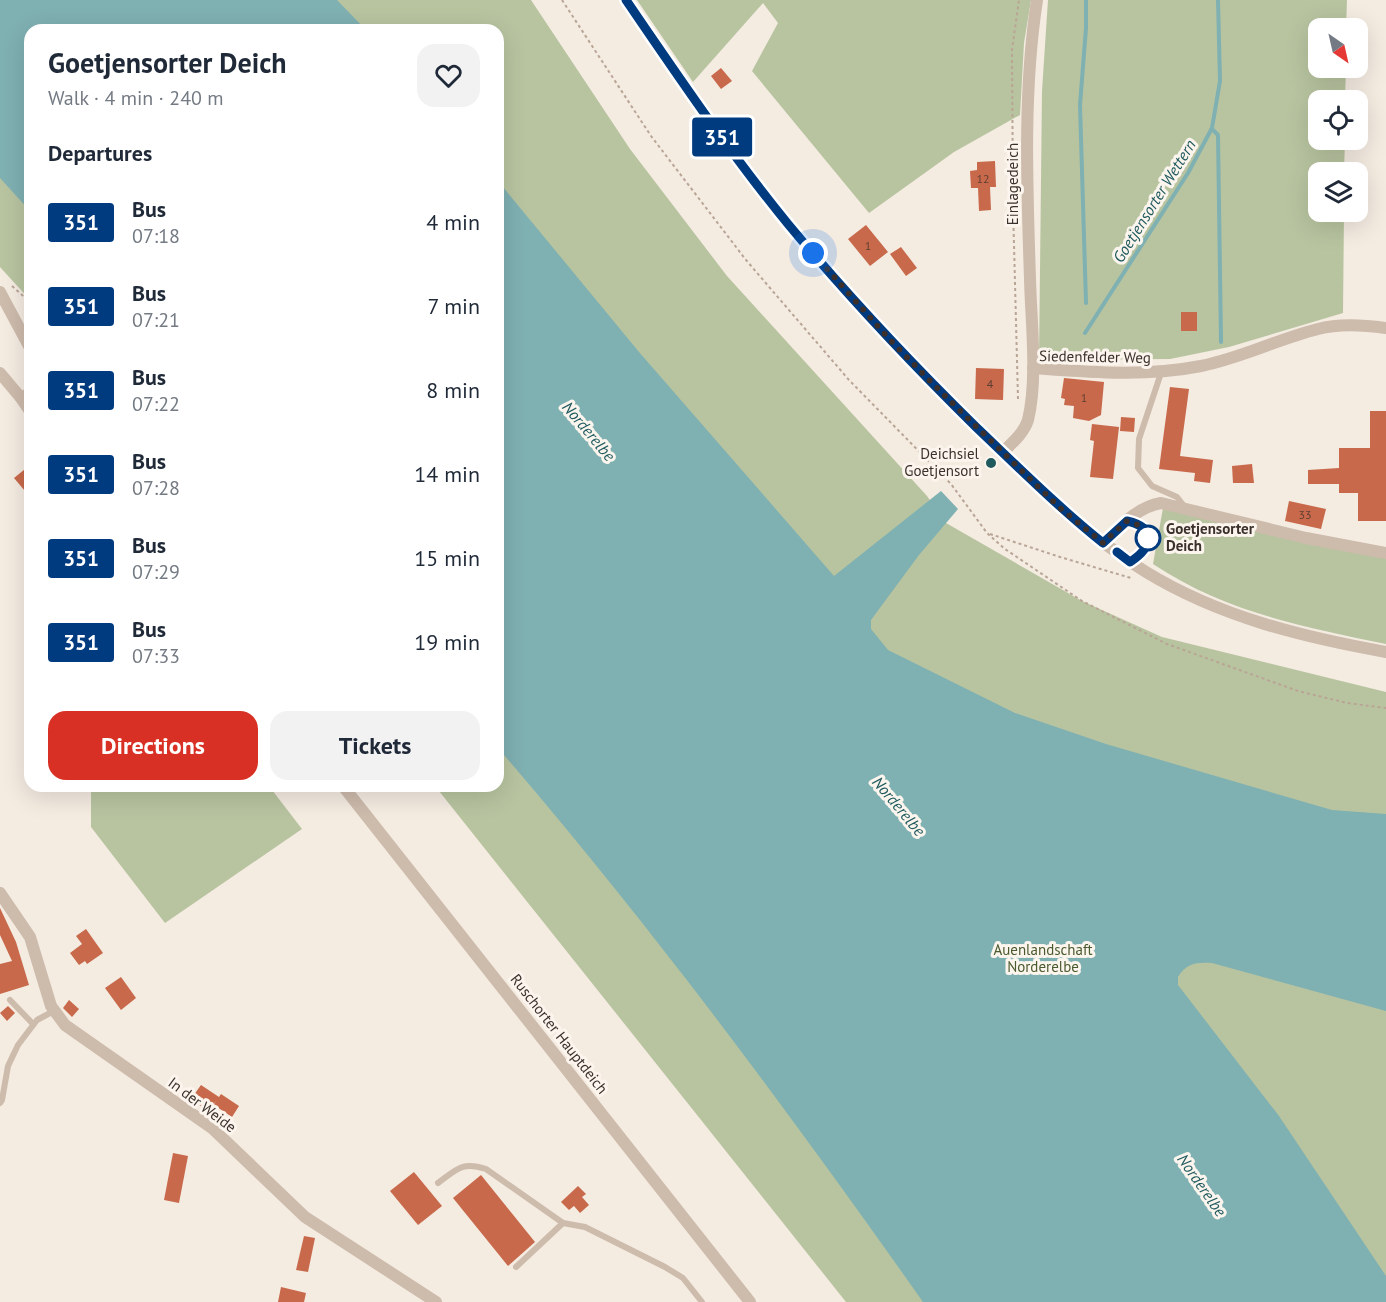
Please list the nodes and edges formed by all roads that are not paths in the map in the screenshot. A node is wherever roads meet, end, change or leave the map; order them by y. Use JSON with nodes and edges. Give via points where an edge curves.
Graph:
{"nodes":[{"id":1,"x":626,"y":0,"type":"edge"},
{"id":2,"x":1037,"y":0,"type":"edge"},
{"id":3,"x":4,"y":287,"type":"edge"},
{"id":4,"x":1386,"y":328,"type":"edge"},
{"id":5,"x":24,"y":334,"type":"edge"},
{"id":6,"x":1033,"y":368,"type":"junction"},
{"id":7,"x":0,"y":373,"type":"edge"},
{"id":8,"x":1161,"y":373,"type":"junction"},
{"id":9,"x":24,"y":393,"type":"edge"},
{"id":10,"x":1003,"y":452,"type":"junction"},
{"id":11,"x":1188,"y":510,"type":"junction"},
{"id":12,"x":1127,"y":521,"type":"junction"},
{"id":13,"x":1103,"y":543,"type":"junction"},
{"id":14,"x":1386,"y":553,"type":"edge"},
{"id":15,"x":1130,"y":562,"type":"junction"},
{"id":16,"x":1386,"y":652,"type":"edge"},
{"id":17,"x":348,"y":792,"type":"edge"},
{"id":18,"x":0,"y":893,"type":"edge"},
{"id":19,"x":10,"y":1000,"type":"dead end"},
{"id":20,"x":54,"y":1011,"type":"junction"},
{"id":21,"x":33,"y":1024,"type":"junction"},
{"id":22,"x":0,"y":1103,"type":"edge"},
{"id":23,"x":438,"y":1184,"type":"dead end"},
{"id":24,"x":563,"y":1223,"type":"junction"},
{"id":25,"x":516,"y":1268,"type":"dead end"},
{"id":26,"x":436,"y":1302,"type":"edge"},
{"id":27,"x":702,"y":1302,"type":"edge"},
{"id":28,"x":750,"y":1302,"type":"edge"}],
"edges":[{"from":1,"to":10,"type":"street","via":[[693,98],[788,224],[890,340]]},
{"from":2,"to":6,"type":"street","name":"Einlagedeich","via":[[1031,42],[1027,180]]},
{"from":3,"to":5,"type":"street"},
{"from":4,"to":8,"type":"street","name":"Siedenfelder Weg","via":[[1319,328],[1231,359]]},
{"from":6,"to":8,"type":"street","name":"Siedenfelder Weg"},
{"from":6,"to":10,"type":"street","name":"Siedenfelder Weg","via":[[1027,423]]},
{"from":7,"to":9,"type":"street"},
{"from":8,"to":11,"type":"lane","via":[[1138,439],[1138,468],[1152,486],[1178,496]]},
{"from":10,"to":13,"type":"street","via":[[1060,508]]},
{"from":11,"to":12,"type":"street","via":[[1161,503],[1149,505]]},
{"from":11,"to":14,"type":"street"},
{"from":12,"to":13,"type":"street"},
{"from":12,"to":15,"type":"lane","via":[[1145,529],[1148,538],[1148,546]]},
{"from":13,"to":15,"type":"street"},
{"from":15,"to":16,"type":"street","via":[[1210,604],[1277,629]]},
{"from":17,"to":28,"type":"street","name":"Ruschorter Hauptdeich"},
{"from":18,"to":20,"type":"street","name":"In der Weide","via":[[30,937]]},
{"from":19,"to":21,"type":"lane"},
{"from":20,"to":21,"type":"lane"},
{"from":20,"to":26,"type":"street","name":"In der Weide","via":[[65,1025],[212,1128],[305,1217]]},
{"from":21,"to":22,"type":"lane","via":[[8,1066]]},
{"from":23,"to":24,"type":"lane","via":[[458,1169],[472,1165],[486,1169]]},
{"from":24,"to":25,"type":"lane"},
{"from":24,"to":27,"type":"lane","via":[[585,1227],[665,1267],[683,1278]]}]}
